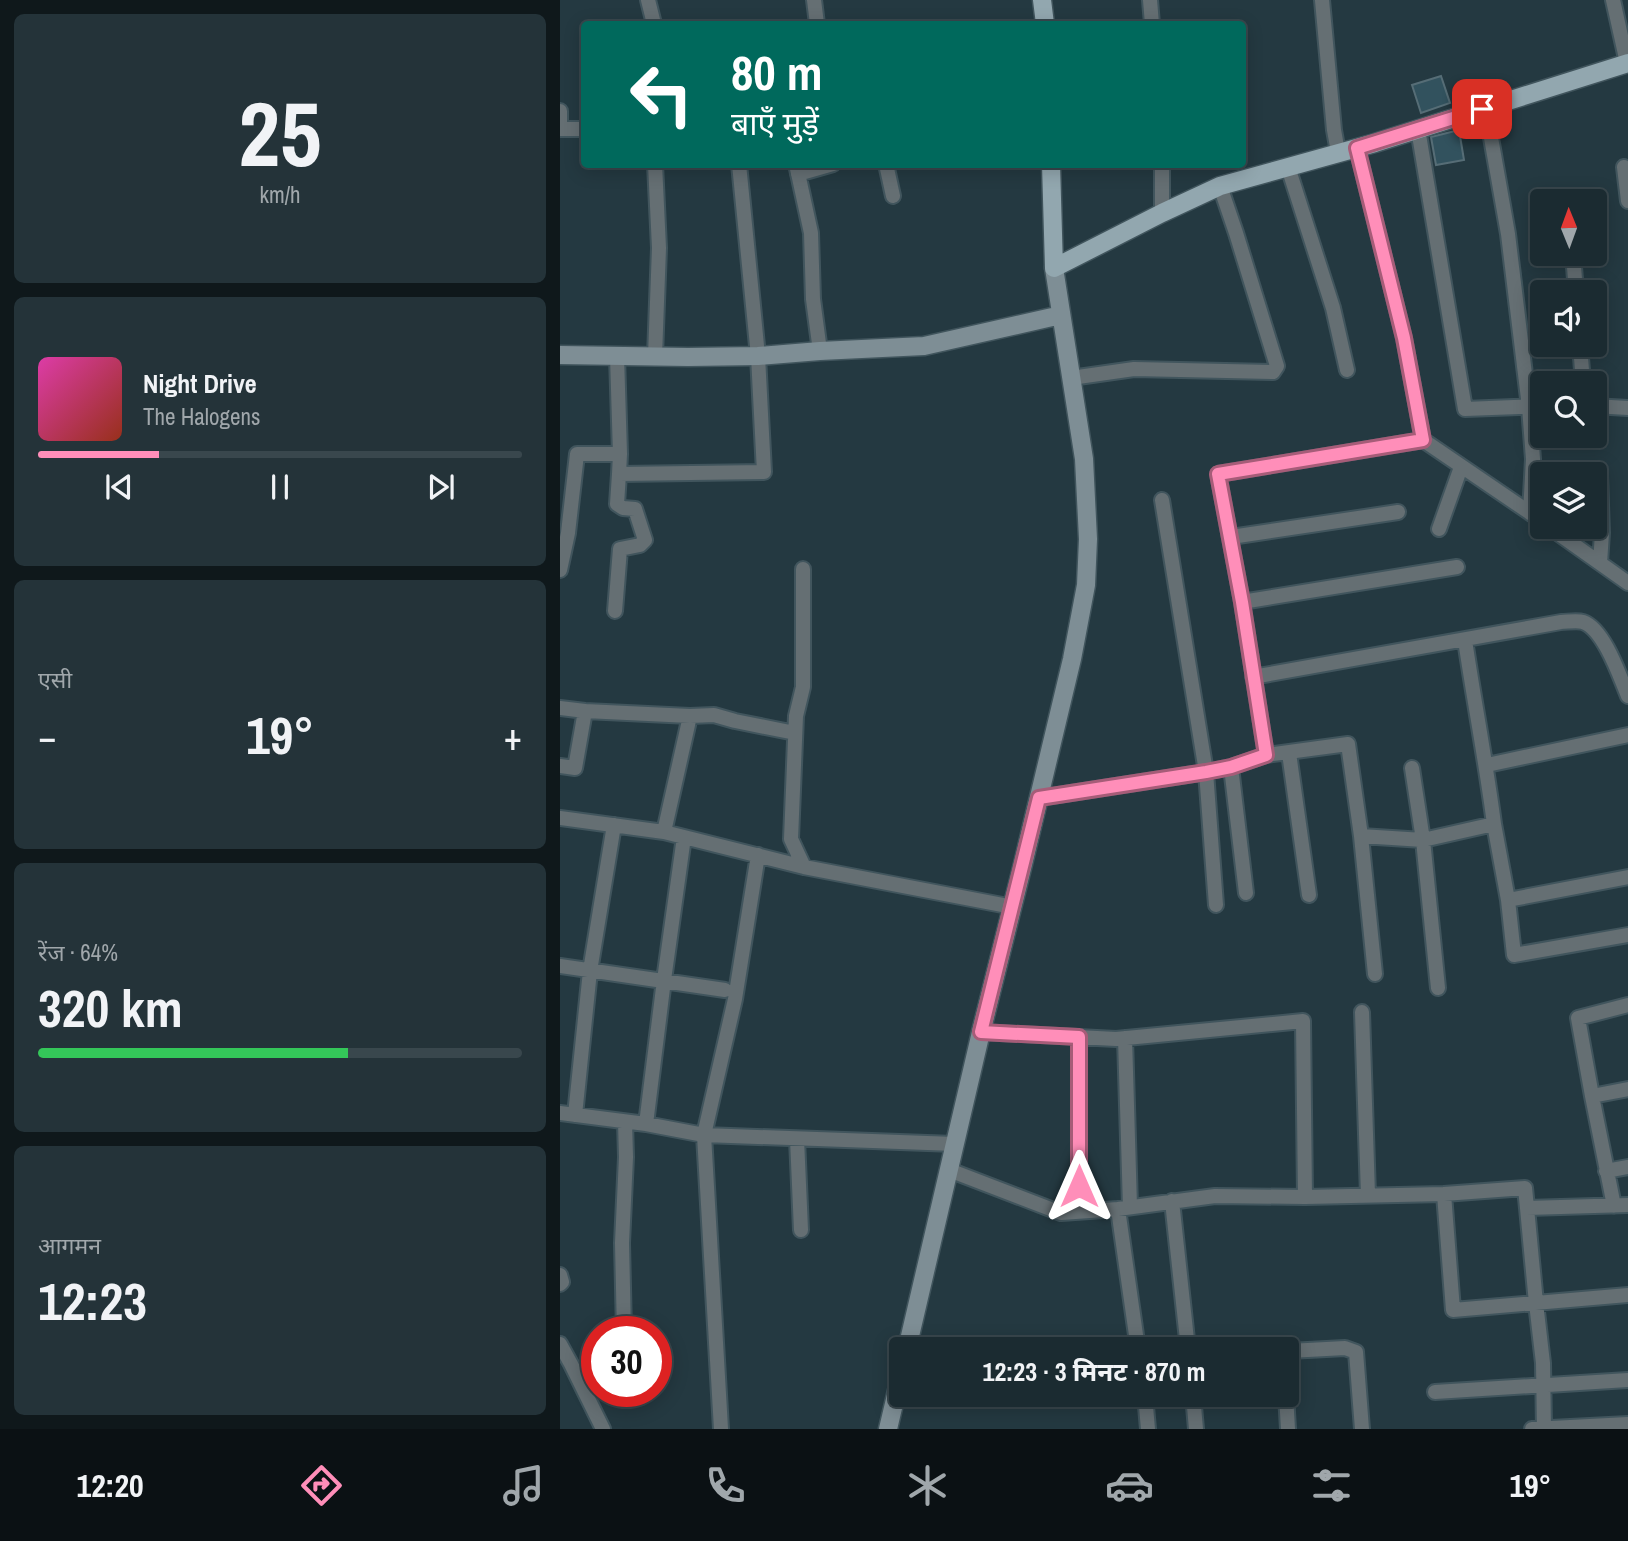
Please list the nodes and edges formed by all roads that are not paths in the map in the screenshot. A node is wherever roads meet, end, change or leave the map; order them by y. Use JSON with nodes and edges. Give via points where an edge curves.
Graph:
{"nodes":[{"id":1,"x":648,"y":0,"type":"edge"},
{"id":2,"x":814,"y":0,"type":"edge"},
{"id":3,"x":1042,"y":0,"type":"edge"},
{"id":4,"x":1150,"y":0,"type":"edge"},
{"id":5,"x":1322,"y":0,"type":"edge"},
{"id":6,"x":1613,"y":0,"type":"edge"},
{"id":7,"x":653,"y":21,"type":"edge"},
{"id":8,"x":817,"y":21,"type":"edge"},
{"id":9,"x":1045,"y":21,"type":"edge"},
{"id":10,"x":1152,"y":21,"type":"edge"},
{"id":11,"x":1627,"y":63,"type":"edge"},
{"id":12,"x":1482,"y":109,"type":"junction"},
{"id":13,"x":560,"y":110,"type":"edge"},
{"id":14,"x":560,"y":123,"type":"edge"},
{"id":15,"x":560,"y":129,"type":"edge"},
{"id":16,"x":581,"y":129,"type":"edge"},
{"id":17,"x":1418,"y":129,"type":"junction"},
{"id":18,"x":1357,"y":148,"type":"junction"},
{"id":19,"x":1338,"y":152,"type":"junction"},
{"id":20,"x":1288,"y":167,"type":"junction"},
{"id":21,"x":1624,"y":167,"type":"dead end"},
{"id":22,"x":654,"y":168,"type":"edge"},
{"id":23,"x":739,"y":168,"type":"edge"},
{"id":24,"x":887,"y":168,"type":"edge"},
{"id":25,"x":1051,"y":168,"type":"edge"},
{"id":26,"x":1161,"y":168,"type":"edge"},
{"id":27,"x":797,"y":169,"type":"edge"},
{"id":28,"x":1220,"y":186,"type":"junction"},
{"id":29,"x":893,"y":197,"type":"dead end"},
{"id":30,"x":1628,"y":201,"type":"edge"},
{"id":31,"x":1162,"y":213,"type":"junction"},
{"id":32,"x":1054,"y":268,"type":"junction"},
{"id":33,"x":1061,"y":314,"type":"junction"},
{"id":34,"x":820,"y":351,"type":"junction"},
{"id":35,"x":560,"y":355,"type":"edge"},
{"id":36,"x":617,"y":356,"type":"junction"},
{"id":37,"x":655,"y":356,"type":"junction"},
{"id":38,"x":758,"y":356,"type":"junction"},
{"id":39,"x":1348,"y":370,"type":"dead end"},
{"id":40,"x":1530,"y":374,"type":"edge"},
{"id":41,"x":1071,"y":378,"type":"junction"},
{"id":42,"x":1530,"y":406,"type":"edge"},
{"id":43,"x":1607,"y":407,"type":"edge"},
{"id":44,"x":1628,"y":408,"type":"edge"},
{"id":45,"x":1423,"y":440,"type":"junction"},
{"id":46,"x":620,"y":454,"type":"junction"},
{"id":47,"x":1461,"y":467,"type":"junction"},
{"id":48,"x":619,"y":474,"type":"junction"},
{"id":49,"x":1162,"y":500,"type":"dead end"},
{"id":50,"x":1398,"y":512,"type":"dead end"},
{"id":51,"x":1530,"y":513,"type":"edge"},
{"id":52,"x":1439,"y":528,"type":"dead end"},
{"id":53,"x":1231,"y":537,"type":"junction"},
{"id":54,"x":1566,"y":539,"type":"edge"},
{"id":55,"x":1602,"y":539,"type":"edge"},
{"id":56,"x":1600,"y":563,"type":"junction"},
{"id":57,"x":1457,"y":567,"type":"dead end"},
{"id":58,"x":803,"y":569,"type":"dead end"},
{"id":59,"x":560,"y":570,"type":"edge"},
{"id":60,"x":1628,"y":583,"type":"edge"},
{"id":61,"x":1242,"y":602,"type":"junction"},
{"id":62,"x":615,"y":611,"type":"dead end"},
{"id":63,"x":1465,"y":639,"type":"junction"},
{"id":64,"x":1253,"y":677,"type":"junction"},
{"id":65,"x":1628,"y":696,"type":"edge"},
{"id":66,"x":560,"y":708,"type":"edge"},
{"id":67,"x":586,"y":711,"type":"junction"},
{"id":68,"x":690,"y":716,"type":"junction"},
{"id":69,"x":795,"y":733,"type":"junction"},
{"id":70,"x":1628,"y":735,"type":"edge"},
{"id":71,"x":1289,"y":753,"type":"junction"},
{"id":72,"x":1266,"y":755,"type":"junction"},
{"id":73,"x":1487,"y":765,"type":"junction"},
{"id":74,"x":560,"y":766,"type":"edge"},
{"id":75,"x":1231,"y":767,"type":"junction"},
{"id":76,"x":1412,"y":768,"type":"dead end"},
{"id":77,"x":1206,"y":772,"type":"junction"},
{"id":78,"x":1039,"y":798,"type":"junction"},
{"id":79,"x":560,"y":818,"type":"edge"},
{"id":80,"x":1493,"y":824,"type":"junction"},
{"id":81,"x":614,"y":825,"type":"junction"},
{"id":82,"x":664,"y":832,"type":"junction"},
{"id":83,"x":1361,"y":836,"type":"junction"},
{"id":84,"x":684,"y":837,"type":"junction"},
{"id":85,"x":1423,"y":839,"type":"junction"},
{"id":86,"x":758,"y":855,"type":"junction"},
{"id":87,"x":804,"y":867,"type":"junction"},
{"id":88,"x":1628,"y":877,"type":"edge"},
{"id":89,"x":1247,"y":893,"type":"dead end"},
{"id":90,"x":1309,"y":895,"type":"dead end"},
{"id":91,"x":1508,"y":900,"type":"junction"},
{"id":92,"x":1216,"y":905,"type":"dead end"},
{"id":93,"x":1013,"y":906,"type":"junction"},
{"id":94,"x":1628,"y":935,"type":"edge"},
{"id":95,"x":560,"y":966,"type":"edge"},
{"id":96,"x":590,"y":971,"type":"junction"},
{"id":97,"x":1374,"y":974,"type":"dead end"},
{"id":98,"x":664,"y":980,"type":"junction"},
{"id":99,"x":1438,"y":988,"type":"dead end"},
{"id":100,"x":725,"y":990,"type":"dead end"},
{"id":101,"x":1628,"y":1005,"type":"edge"},
{"id":102,"x":1362,"y":1012,"type":"dead end"},
{"id":103,"x":981,"y":1032,"type":"junction"},
{"id":104,"x":1079,"y":1037,"type":"junction"},
{"id":105,"x":1125,"y":1038,"type":"junction"},
{"id":106,"x":1628,"y":1089,"type":"edge"},
{"id":107,"x":1592,"y":1096,"type":"junction"},
{"id":108,"x":567,"y":1114,"type":"edge"},
{"id":109,"x":625,"y":1122,"type":"junction"},
{"id":110,"x":646,"y":1124,"type":"junction"},
{"id":111,"x":704,"y":1135,"type":"junction"},
{"id":112,"x":797,"y":1139,"type":"junction"},
{"id":113,"x":955,"y":1144,"type":"junction"},
{"id":114,"x":1628,"y":1167,"type":"edge"},
{"id":115,"x":949,"y":1170,"type":"junction"},
{"id":116,"x":1606,"y":1171,"type":"junction"},
{"id":117,"x":1444,"y":1194,"type":"junction"},
{"id":118,"x":1368,"y":1195,"type":"junction"},
{"id":119,"x":1305,"y":1197,"type":"junction"},
{"id":120,"x":1172,"y":1201,"type":"junction"},
{"id":121,"x":1621,"y":1205,"type":"edge"},
{"id":122,"x":1124,"y":1208,"type":"junction"},
{"id":123,"x":1527,"y":1209,"type":"junction"},
{"id":124,"x":1079,"y":1210,"type":"junction"},
{"id":125,"x":801,"y":1230,"type":"dead end"},
{"id":126,"x":560,"y":1275,"type":"edge"},
{"id":127,"x":560,"y":1284,"type":"edge"},
{"id":128,"x":1628,"y":1295,"type":"edge"},
{"id":129,"x":1536,"y":1303,"type":"junction"},
{"id":130,"x":624,"y":1316,"type":"edge"},
{"id":131,"x":910,"y":1337,"type":"edge"},
{"id":132,"x":1137,"y":1337,"type":"edge"},
{"id":133,"x":1187,"y":1337,"type":"edge"},
{"id":134,"x":560,"y":1344,"type":"edge"},
{"id":135,"x":1299,"y":1351,"type":"edge"},
{"id":136,"x":1628,"y":1380,"type":"edge"},
{"id":137,"x":1543,"y":1386,"type":"junction"},
{"id":138,"x":1435,"y":1392,"type":"dead end"},
{"id":139,"x":893,"y":1407,"type":"edge"},
{"id":140,"x":1146,"y":1407,"type":"edge"},
{"id":141,"x":1193,"y":1407,"type":"edge"},
{"id":142,"x":1287,"y":1407,"type":"edge"},
{"id":143,"x":1628,"y":1424,"type":"edge"},
{"id":144,"x":603,"y":1429,"type":"edge"},
{"id":145,"x":721,"y":1429,"type":"edge"},
{"id":146,"x":888,"y":1429,"type":"edge"},
{"id":147,"x":1148,"y":1429,"type":"edge"},
{"id":148,"x":1196,"y":1429,"type":"edge"},
{"id":149,"x":1288,"y":1429,"type":"edge"},
{"id":150,"x":1362,"y":1429,"type":"edge"},
{"id":151,"x":1532,"y":1429,"type":"edge"},
{"id":152,"x":1544,"y":1429,"type":"edge"}],
"edges":[{"from":1,"to":7,"type":"street"},
{"from":2,"to":8,"type":"street"},
{"from":3,"to":9,"type":"main road"},
{"from":4,"to":10,"type":"street"},
{"from":5,"to":19,"type":"street"},
{"from":6,"to":11,"type":"street"},
{"from":11,"to":12,"type":"main road"},
{"from":12,"to":17,"type":"main road"},
{"from":12,"to":40,"type":"street","via":[[1488,115]]},
{"from":13,"to":14,"type":"street"},
{"from":15,"to":16,"type":"street"},
{"from":17,"to":18,"type":"main road"},
{"from":17,"to":42,"type":"street","via":[[1465,409]]},
{"from":18,"to":19,"type":"main road"},
{"from":18,"to":45,"type":"street","via":[[1404,338]]},
{"from":19,"to":20,"type":"main road"},
{"from":20,"to":28,"type":"main road"},
{"from":20,"to":39,"type":"street"},
{"from":21,"to":30,"type":"street"},
{"from":22,"to":37,"type":"street","via":[[659,248]]},
{"from":23,"to":38,"type":"street"},
{"from":24,"to":29,"type":"street"},
{"from":25,"to":32,"type":"main road"},
{"from":26,"to":31,"type":"street"},
{"from":27,"to":34,"type":"street","via":[[811,233]]},
{"from":28,"to":31,"type":"main road"},
{"from":28,"to":41,"type":"street","via":[[1277,366],[1273,372],[1134,369]]},
{"from":31,"to":32,"type":"main road"},
{"from":32,"to":33,"type":"main road"},
{"from":33,"to":34,"type":"main road","via":[[924,346]]},
{"from":33,"to":41,"type":"main road"},
{"from":34,"to":38,"type":"main road"},
{"from":35,"to":36,"type":"main road"},
{"from":36,"to":37,"type":"main road"},
{"from":36,"to":46,"type":"street"},
{"from":37,"to":38,"type":"main road"},
{"from":38,"to":48,"type":"street","via":[[764,472]]},
{"from":41,"to":78,"type":"main road","via":[[1084,459],[1086,584]]},
{"from":43,"to":44,"type":"street"},
{"from":45,"to":47,"type":"street"},
{"from":45,"to":53,"type":"street","via":[[1218,474]]},
{"from":46,"to":48,"type":"street"},
{"from":46,"to":59,"type":"street","via":[[577,454]]},
{"from":47,"to":51,"type":"street"},
{"from":47,"to":52,"type":"street"},
{"from":48,"to":62,"type":"street","via":[[617,504],[635,509],[645,540],[620,549]]},
{"from":49,"to":77,"type":"street"},
{"from":50,"to":53,"type":"street"},
{"from":53,"to":61,"type":"street"},
{"from":54,"to":56,"type":"street"},
{"from":55,"to":56,"type":"street"},
{"from":56,"to":60,"type":"street"},
{"from":57,"to":61,"type":"street"},
{"from":58,"to":69,"type":"street","via":[[803,687]]},
{"from":61,"to":64,"type":"street"},
{"from":63,"to":64,"type":"street"},
{"from":63,"to":65,"type":"street","via":[[1583,622],[1607,648]]},
{"from":63,"to":73,"type":"street"},
{"from":64,"to":72,"type":"street"},
{"from":66,"to":67,"type":"street"},
{"from":67,"to":68,"type":"street"},
{"from":67,"to":74,"type":"street","via":[[575,768]]},
{"from":68,"to":69,"type":"street","via":[[714,715]]},
{"from":68,"to":82,"type":"street"},
{"from":69,"to":87,"type":"street","via":[[791,839]]},
{"from":70,"to":73,"type":"street"},
{"from":71,"to":72,"type":"street"},
{"from":71,"to":83,"type":"street","via":[[1348,744]]},
{"from":71,"to":90,"type":"street"},
{"from":72,"to":75,"type":"street"},
{"from":73,"to":80,"type":"street"},
{"from":75,"to":77,"type":"street"},
{"from":75,"to":89,"type":"street"},
{"from":76,"to":85,"type":"street"},
{"from":77,"to":78,"type":"street"},
{"from":77,"to":92,"type":"street"},
{"from":78,"to":93,"type":"main road"},
{"from":79,"to":81,"type":"street"},
{"from":80,"to":85,"type":"street"},
{"from":80,"to":91,"type":"street"},
{"from":81,"to":82,"type":"street"},
{"from":81,"to":96,"type":"street"},
{"from":82,"to":84,"type":"street"},
{"from":83,"to":85,"type":"street"},
{"from":83,"to":97,"type":"street"},
{"from":84,"to":86,"type":"street"},
{"from":84,"to":98,"type":"street"},
{"from":85,"to":99,"type":"street"},
{"from":86,"to":87,"type":"street"},
{"from":86,"to":111,"type":"street","via":[[735,999]]},
{"from":87,"to":93,"type":"street"},
{"from":88,"to":91,"type":"street"},
{"from":91,"to":94,"type":"street","via":[[1514,955]]},
{"from":93,"to":103,"type":"main road"},
{"from":95,"to":96,"type":"street"},
{"from":96,"to":98,"type":"street"},
{"from":96,"to":108,"type":"street"},
{"from":98,"to":100,"type":"street"},
{"from":98,"to":110,"type":"street"},
{"from":101,"to":107,"type":"street","via":[[1578,1018]]},
{"from":102,"to":118,"type":"street"},
{"from":103,"to":104,"type":"street"},
{"from":103,"to":113,"type":"main road"},
{"from":104,"to":105,"type":"street"},
{"from":104,"to":124,"type":"street"},
{"from":105,"to":119,"type":"street","via":[[1303,1021]]},
{"from":105,"to":122,"type":"street"},
{"from":106,"to":107,"type":"street"},
{"from":107,"to":116,"type":"street"},
{"from":108,"to":109,"type":"street"},
{"from":109,"to":110,"type":"street"},
{"from":109,"to":130,"type":"street"},
{"from":110,"to":111,"type":"street"},
{"from":111,"to":112,"type":"street"},
{"from":111,"to":145,"type":"street"},
{"from":112,"to":113,"type":"street"},
{"from":112,"to":125,"type":"street"},
{"from":113,"to":115,"type":"main road"},
{"from":114,"to":116,"type":"street"},
{"from":115,"to":124,"type":"street","via":[[1061,1213]]},
{"from":115,"to":131,"type":"main road"},
{"from":116,"to":121,"type":"street"},
{"from":117,"to":118,"type":"street"},
{"from":117,"to":123,"type":"street","via":[[1525,1188]]},
{"from":117,"to":129,"type":"street","via":[[1453,1310]]},
{"from":118,"to":119,"type":"street"},
{"from":119,"to":120,"type":"street","via":[[1215,1196]]},
{"from":120,"to":122,"type":"street"},
{"from":120,"to":133,"type":"street"},
{"from":121,"to":123,"type":"street"},
{"from":122,"to":124,"type":"street"},
{"from":122,"to":132,"type":"street"},
{"from":123,"to":129,"type":"street"},
{"from":126,"to":127,"type":"street"},
{"from":128,"to":129,"type":"street"},
{"from":129,"to":137,"type":"street"},
{"from":134,"to":144,"type":"street"},
{"from":135,"to":150,"type":"street","via":[[1345,1348],[1356,1352]]},
{"from":136,"to":137,"type":"street"},
{"from":137,"to":138,"type":"street"},
{"from":137,"to":152,"type":"street"},
{"from":139,"to":146,"type":"main road"},
{"from":140,"to":147,"type":"street"},
{"from":141,"to":148,"type":"street"},
{"from":142,"to":149,"type":"street"},
{"from":143,"to":152,"type":"street"},
{"from":151,"to":152,"type":"street"}]}
